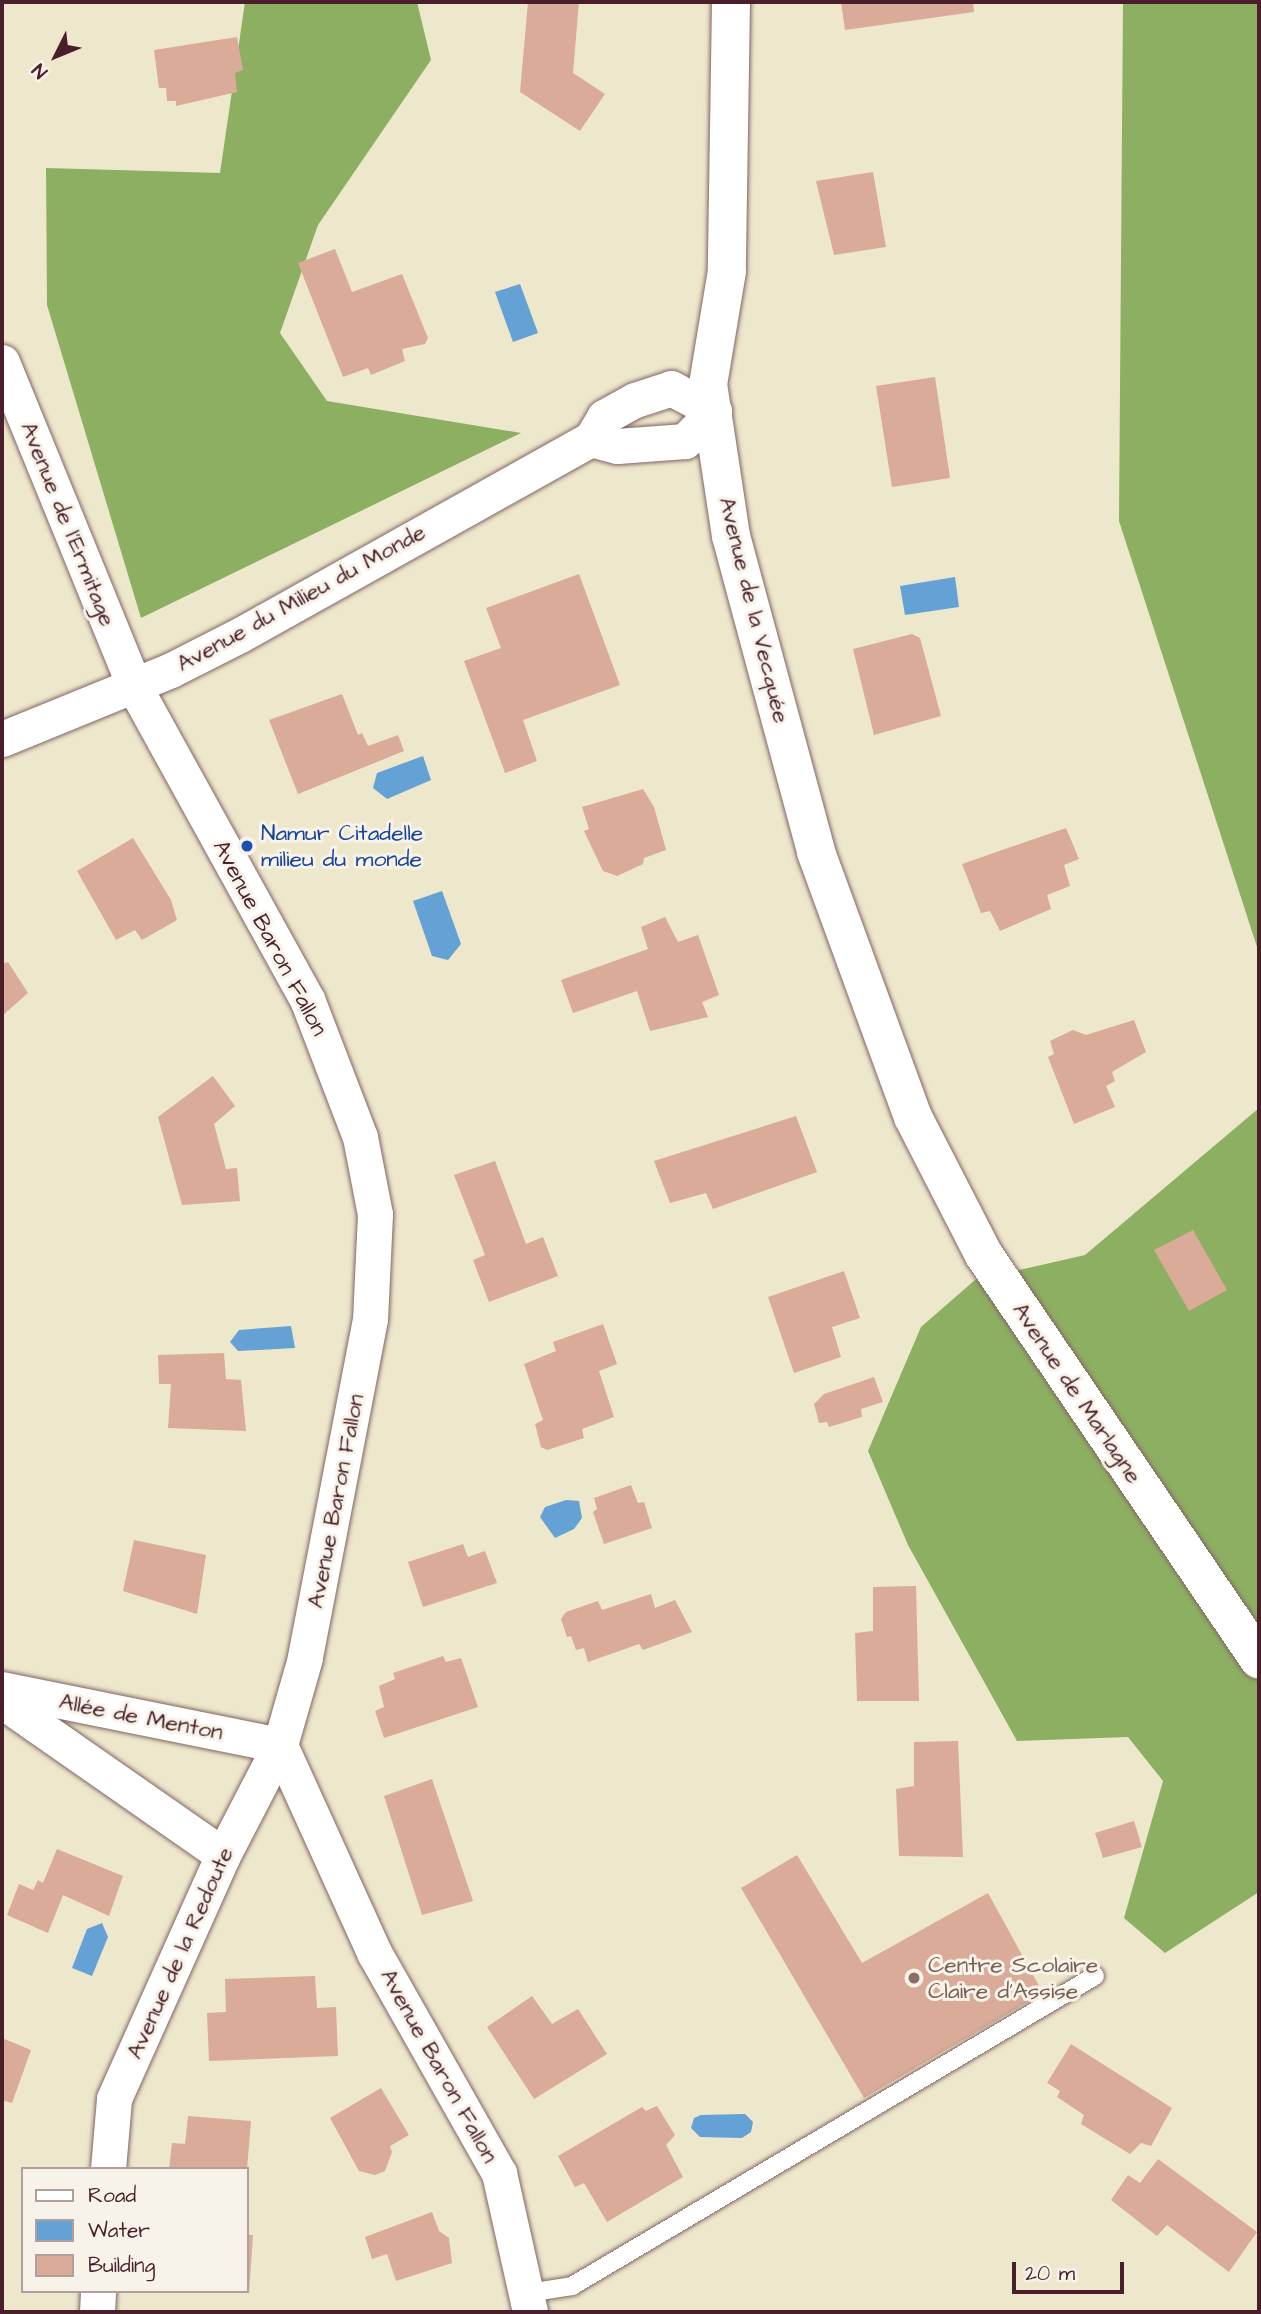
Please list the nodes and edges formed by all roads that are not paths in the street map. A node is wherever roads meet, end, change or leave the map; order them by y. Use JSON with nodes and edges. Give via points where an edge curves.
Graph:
{"nodes":[{"id":1,"x":731,"y":2,"type":"edge"},
{"id":2,"x":2,"y":362,"type":"edge"},
{"id":3,"x":714,"y":411,"type":"junction"},
{"id":4,"x":591,"y":439,"type":"junction"},
{"id":5,"x":134,"y":686,"type":"junction"},
{"id":6,"x":2,"y":739,"type":"edge"},
{"id":7,"x":912,"y":1117,"type":"joint"},
{"id":8,"x":1259,"y":1659,"type":"edge"},
{"id":9,"x":2,"y":1689,"type":"edge"},
{"id":10,"x":2,"y":1702,"type":"edge"},
{"id":11,"x":280,"y":1745,"type":"junction"},
{"id":12,"x":223,"y":1855,"type":"junction"},
{"id":13,"x":1095,"y":1976,"type":"dead end"},
{"id":14,"x":108,"y":2167,"type":"edge"},
{"id":15,"x":98,"y":2293,"type":"edge"},
{"id":16,"x":529,"y":2303,"type":"edge"},
{"id":17,"x":97,"y":2312,"type":"edge"}],
"edges":[{"from":1,"to":3,"type":"main road","name":"Avenue de la Vecquée","via":[[727,271],[708,384]]},
{"from":2,"to":5,"type":"street","name":"Avenue de l'Ermitage"},
{"from":3,"to":4,"type":"street","via":[[685,441],[617,446]]},
{"from":3,"to":4,"type":"street","name":"Avenue du Milieu du Monde","via":[[671,388],[604,417]]},
{"from":3,"to":7,"type":"main road","name":"Avenue de la Vecquée","via":[[731,536],[816,852]]},
{"from":4,"to":5,"type":"street","name":"Avenue du Milieu du Monde","via":[[240,635]]},
{"from":5,"to":6,"type":"street","name":"Avenue du Milieu du Monde"},
{"from":5,"to":11,"type":"street","name":"Avenue Baron Fallon","via":[[307,999],[332,1056],[369,1172],[375,1240],[370,1319],[305,1658]]},
{"from":7,"to":8,"type":"main road","name":"Avenue de Marlagne","via":[[984,1255]]},
{"from":9,"to":11,"type":"street","name":"Allée de Menton"},
{"from":10,"to":12,"type":"street","name":"Allée de Menton"},
{"from":11,"to":12,"type":"street","name":"Avenue de la Redoute"},
{"from":11,"to":16,"type":"street","name":"Avenue Baron Fallon","via":[[375,1954],[499,2173]]},
{"from":12,"to":14,"type":"street","name":"Avenue de la Redoute","via":[[114,2099]]},
{"from":13,"to":16,"type":"lane","via":[[572,2286]]},
{"from":15,"to":17,"type":"street"}]}
